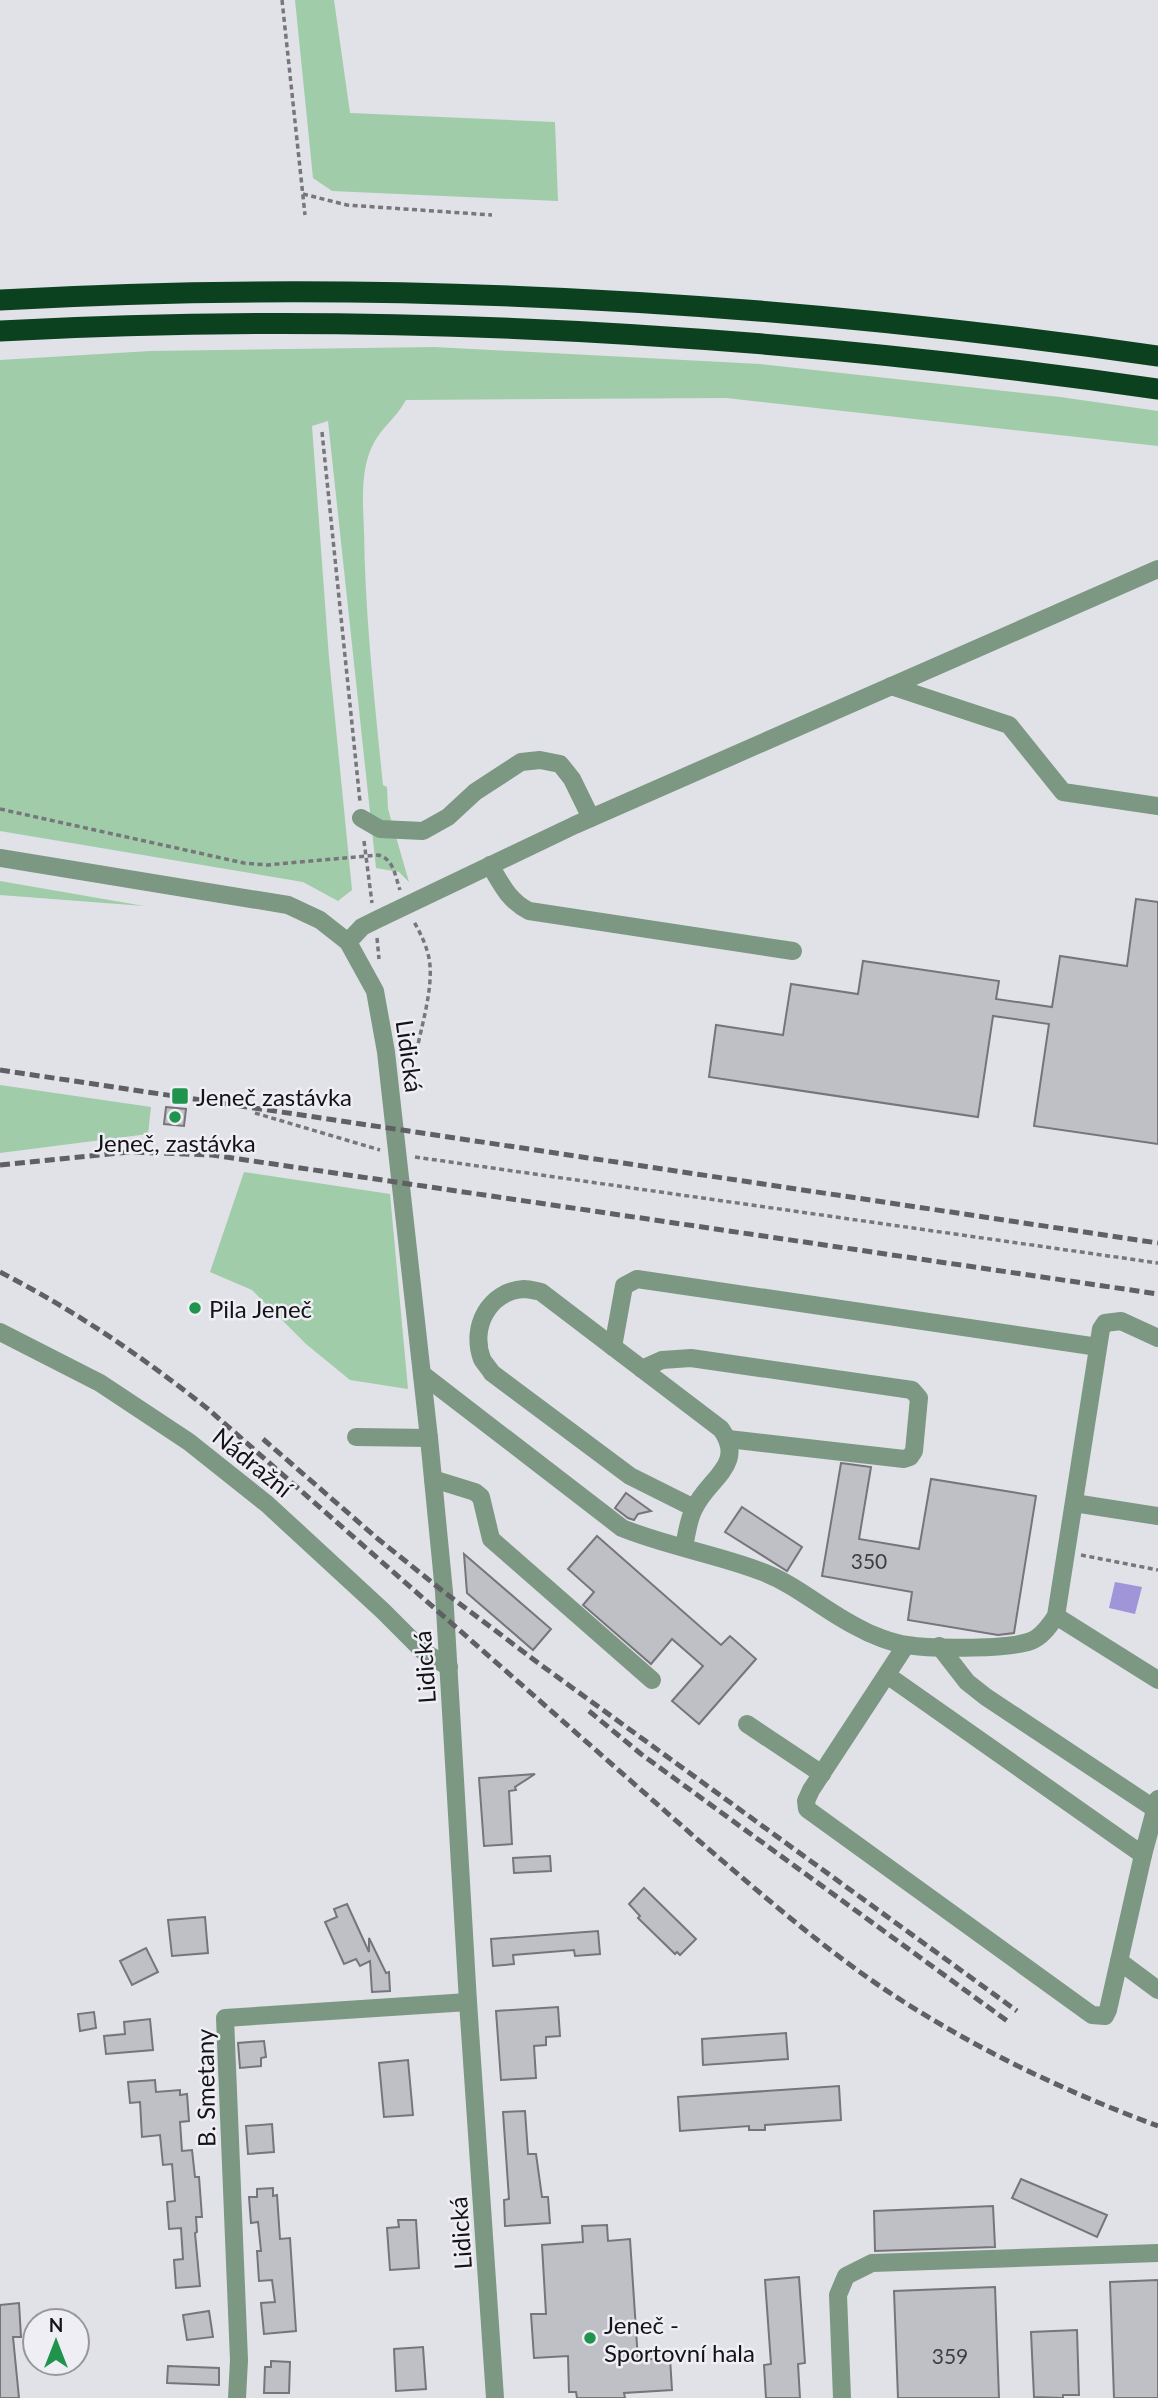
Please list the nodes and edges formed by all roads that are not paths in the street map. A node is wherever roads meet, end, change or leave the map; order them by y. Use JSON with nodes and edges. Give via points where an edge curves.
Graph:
{"nodes":[{"id":1,"x":0,"y":300,"type":"edge"},
{"id":2,"x":0,"y":331,"type":"edge"},
{"id":3,"x":1158,"y":356,"type":"edge"},
{"id":4,"x":1158,"y":389,"type":"edge"},
{"id":5,"x":1158,"y":569,"type":"edge"},
{"id":6,"x":891,"y":686,"type":"junction"},
{"id":7,"x":1158,"y":806,"type":"edge"},
{"id":8,"x":361,"y":818,"type":"road end"},
{"id":9,"x":591,"y":818,"type":"junction"},
{"id":10,"x":0,"y":858,"type":"edge"},
{"id":11,"x":490,"y":866,"type":"junction"},
{"id":12,"x":348,"y":942,"type":"junction"},
{"id":13,"x":793,"y":951,"type":"dead end"},
{"id":14,"x":0,"y":1332,"type":"edge"},
{"id":15,"x":1158,"y":1338,"type":"edge"},
{"id":16,"x":613,"y":1347,"type":"junction"},
{"id":17,"x":1098,"y":1347,"type":"junction"},
{"id":18,"x":642,"y":1368,"type":"junction"},
{"id":19,"x":422,"y":1374,"type":"junction"},
{"id":20,"x":356,"y":1437,"type":"dead end"},
{"id":21,"x":429,"y":1438,"type":"junction"},
{"id":22,"x":728,"y":1439,"type":"junction"},
{"id":23,"x":433,"y":1479,"type":"junction"},
{"id":24,"x":1074,"y":1503,"type":"junction"},
{"id":25,"x":694,"y":1508,"type":"junction"},
{"id":26,"x":1158,"y":1516,"type":"edge"},
{"id":27,"x":684,"y":1546,"type":"junction"},
{"id":28,"x":1056,"y":1616,"type":"junction"},
{"id":29,"x":906,"y":1645,"type":"junction"},
{"id":30,"x":939,"y":1646,"type":"junction"},
{"id":31,"x":449,"y":1667,"type":"junction"},
{"id":32,"x":887,"y":1675,"type":"junction"},
{"id":33,"x":652,"y":1680,"type":"dead end"},
{"id":34,"x":1158,"y":1680,"type":"edge"},
{"id":35,"x":747,"y":1724,"type":"dead end"},
{"id":36,"x":822,"y":1774,"type":"junction"},
{"id":37,"x":1157,"y":1804,"type":"edge"},
{"id":38,"x":1143,"y":1855,"type":"junction"},
{"id":39,"x":1119,"y":1961,"type":"junction"},
{"id":40,"x":1158,"y":1990,"type":"edge"},
{"id":41,"x":468,"y":2002,"type":"junction"},
{"id":42,"x":1158,"y":2253,"type":"edge"},
{"id":43,"x":237,"y":2398,"type":"edge"},
{"id":44,"x":495,"y":2398,"type":"edge"},
{"id":45,"x":842,"y":2398,"type":"edge"}],
"edges":[{"from":1,"to":3,"type":"highway","via":[[401,292],[637,301],[873,321]]},
{"from":2,"to":4,"type":"highway","via":[[356,324],[566,330],[765,343]]},
{"from":5,"to":6,"type":"street"},
{"from":6,"to":7,"type":"street","via":[[1009,725],[1063,792]]},
{"from":6,"to":9,"type":"street"},
{"from":8,"to":9,"type":"street","via":[[380,830],[423,831],[521,762],[540,760],[560,764]]},
{"from":9,"to":11,"type":"street"},
{"from":10,"to":12,"type":"street","via":[[288,905],[320,920]]},
{"from":11,"to":12,"type":"street","via":[[362,928]]},
{"from":11,"to":13,"type":"street","via":[[516,905],[529,911]]},
{"from":12,"to":19,"type":"street","name":"Lidická","via":[[375,991],[386,1052]]},
{"from":14,"to":31,"type":"street","name":"Nádražní","via":[[100,1383],[189,1442],[267,1503],[424,1652]]},
{"from":15,"to":17,"type":"street","via":[[1113,1321],[1101,1329]]},
{"from":16,"to":17,"type":"street","via":[[624,1286],[637,1279]]},
{"from":16,"to":18,"type":"street"},
{"from":16,"to":25,"type":"street","via":[[541,1292],[524,1289],[502,1295],[486,1309],[479,1328],[482,1359],[492,1373],[629,1476]]},
{"from":17,"to":24,"type":"street"},
{"from":18,"to":22,"type":"street"},
{"from":18,"to":22,"type":"street","via":[[662,1360],[691,1358],[912,1390],[919,1398],[914,1451],[904,1459]]},
{"from":19,"to":21,"type":"street","name":"Lidická"},
{"from":19,"to":27,"type":"street","via":[[622,1528]]},
{"from":20,"to":21,"type":"street"},
{"from":21,"to":23,"type":"street","name":"Lidická"},
{"from":22,"to":25,"type":"street","via":[[729,1461]]},
{"from":23,"to":31,"type":"street","name":"Lidická"},
{"from":23,"to":33,"type":"street","via":[[481,1497],[491,1539]]},
{"from":24,"to":26,"type":"street"},
{"from":24,"to":28,"type":"street"},
{"from":25,"to":27,"type":"street"},
{"from":27,"to":29,"type":"street","via":[[790,1584],[858,1628]]},
{"from":28,"to":30,"type":"street","via":[[1033,1641],[1007,1647]]},
{"from":28,"to":34,"type":"street"},
{"from":29,"to":30,"type":"street"},
{"from":29,"to":32,"type":"street"},
{"from":30,"to":37,"type":"street","via":[[967,1682],[986,1697]]},
{"from":31,"to":41,"type":"street","name":"Lidická"},
{"from":32,"to":36,"type":"street"},
{"from":32,"to":38,"type":"street"},
{"from":35,"to":36,"type":"street"},
{"from":36,"to":39,"type":"street","via":[[806,1801],[811,1813],[1092,2015],[1105,2016]]},
{"from":37,"to":38,"type":"street"},
{"from":38,"to":39,"type":"street"},
{"from":39,"to":40,"type":"street"},
{"from":41,"to":43,"type":"street","name":"B. Smetany","via":[[225,2018]]},
{"from":41,"to":44,"type":"street","name":"Lidická"},
{"from":42,"to":45,"type":"street","via":[[872,2263],[846,2276],[838,2295]]}]}
